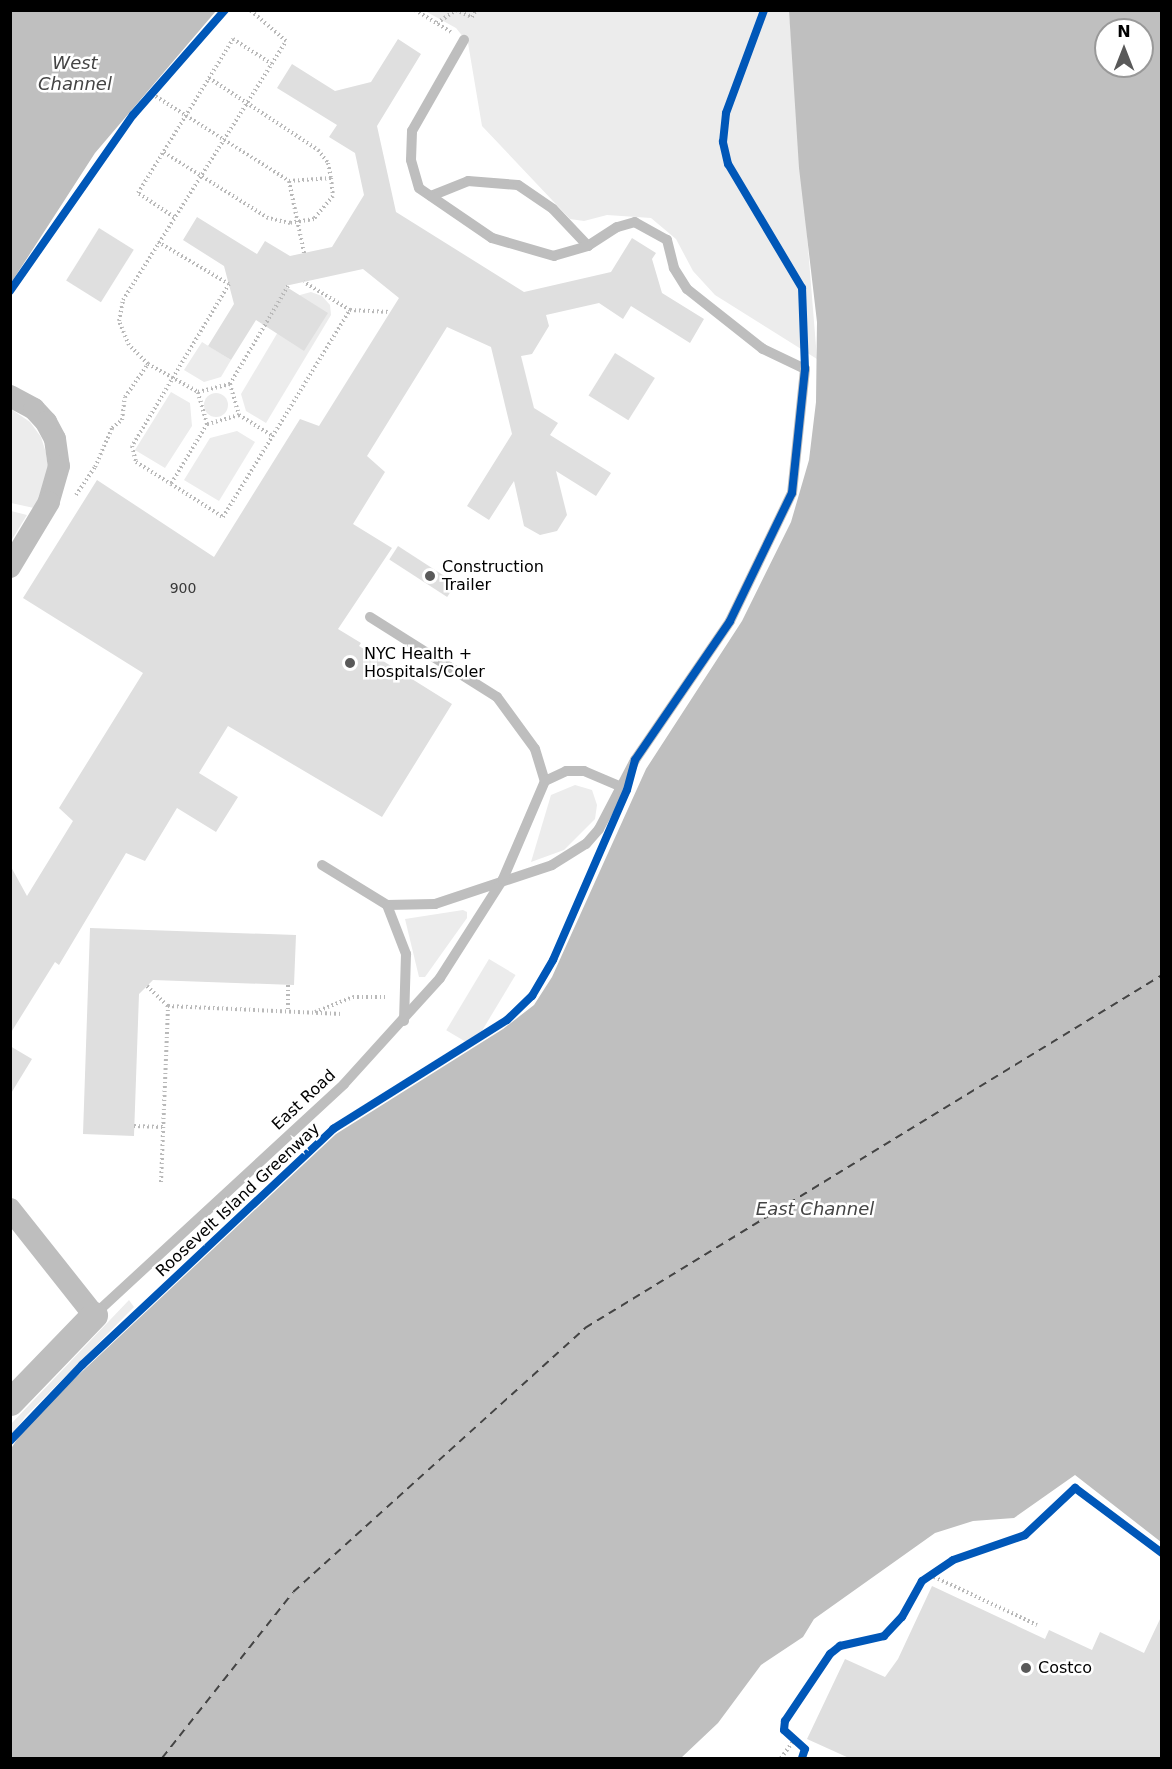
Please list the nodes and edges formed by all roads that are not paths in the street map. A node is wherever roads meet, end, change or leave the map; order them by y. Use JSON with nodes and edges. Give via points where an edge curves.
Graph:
{"nodes":[{"id":1,"x":464,"y":40,"type":"road end"},
{"id":2,"x":431,"y":196,"type":"junction"},
{"id":3,"x":588,"y":246,"type":"junction"},
{"id":4,"x":10,"y":396,"type":"edge"},
{"id":5,"x":10,"y":567,"type":"edge"},
{"id":6,"x":370,"y":618,"type":"dead end"},
{"id":7,"x":545,"y":781,"type":"junction"},
{"id":8,"x":620,"y":786,"type":"junction"},
{"id":9,"x":322,"y":865,"type":"dead end"},
{"id":10,"x":503,"y":879,"type":"junction"},
{"id":11,"x":387,"y":906,"type":"junction"},
{"id":12,"x":404,"y":1020,"type":"junction"},
{"id":13,"x":12,"y":1213,"type":"edge"},
{"id":14,"x":94,"y":1315,"type":"junction"},
{"id":15,"x":10,"y":1402,"type":"edge"}],
"edges":[{"from":1,"to":2,"type":"lane","via":[[412,131],[411,160],[419,188]]},
{"from":2,"to":3,"type":"lane","via":[[492,238],[554,256]]},
{"from":2,"to":3,"type":"lane","via":[[468,181],[518,185],[553,209]]},
{"from":3,"to":8,"type":"lane","via":[[617,227],[635,222],[667,240],[674,268],[687,289],[763,349],[805,369],[792,493],[730,621]]},
{"from":4,"to":5,"type":"street","via":[[34,409],[46,422],[55,439],[59,465],[50,502]]},
{"from":6,"to":7,"type":"lane","via":[[497,697],[535,749]]},
{"from":7,"to":8,"type":"lane","via":[[566,771],[584,771]]},
{"from":7,"to":10,"type":"lane","name":"East Road"},
{"from":8,"to":10,"type":"lane","via":[[599,828],[586,844],[552,866]]},
{"from":9,"to":11,"type":"lane"},
{"from":10,"to":11,"type":"lane","via":[[435,904]]},
{"from":10,"to":12,"type":"lane","name":"East Road","via":[[452,962]]},
{"from":11,"to":12,"type":"lane","via":[[405,954]]},
{"from":12,"to":14,"type":"lane","name":"East Road","via":[[344,1084]]},
{"from":13,"to":14,"type":"street"},
{"from":14,"to":15,"type":"street"}]}
